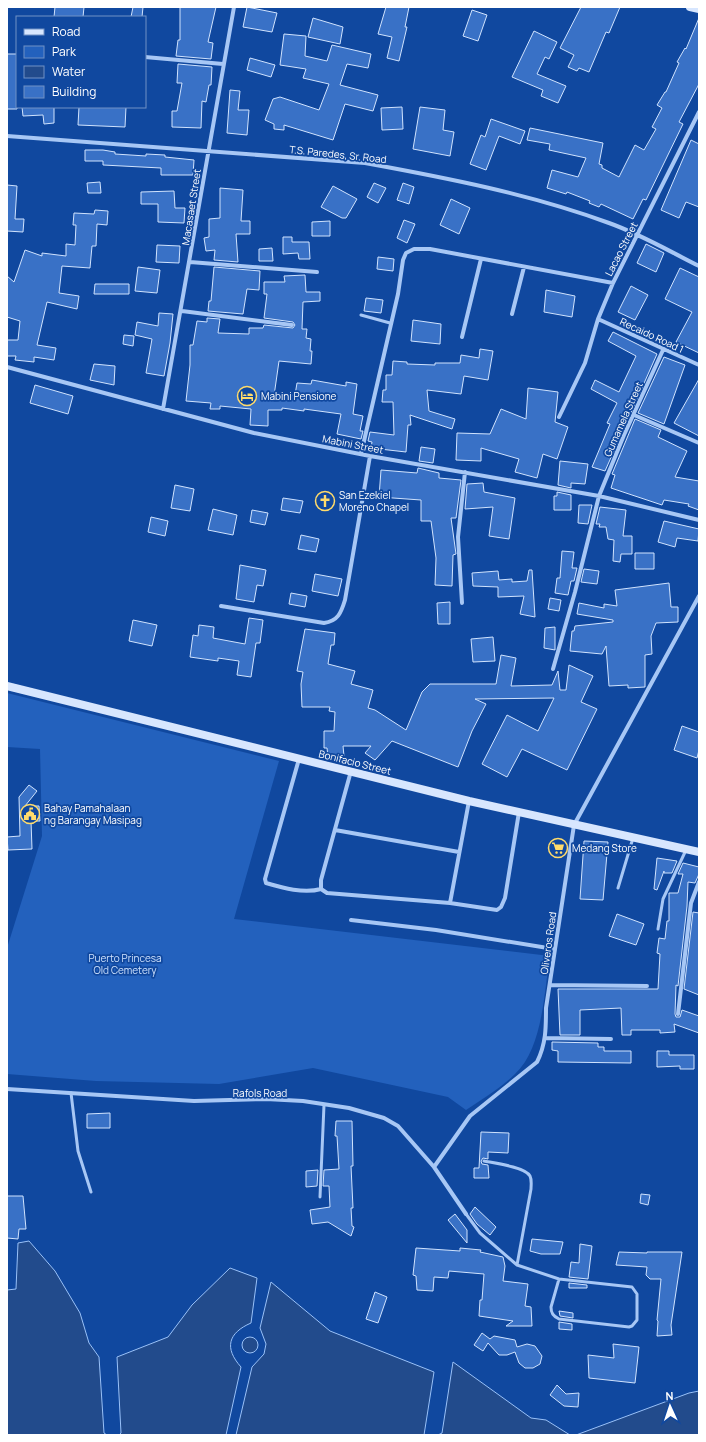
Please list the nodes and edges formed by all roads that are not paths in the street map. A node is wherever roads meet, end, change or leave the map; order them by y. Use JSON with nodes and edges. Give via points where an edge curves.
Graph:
{"nodes":[{"id":1,"x":234,"y":7,"type":"edge"},
{"id":2,"x":690,"y":7,"type":"edge"},
{"id":3,"x":699,"y":9,"type":"edge"},
{"id":4,"x":146,"y":57,"type":"edge"},
{"id":5,"x":223,"y":64,"type":"junction"},
{"id":6,"x":699,"y":112,"type":"edge"},
{"id":7,"x":7,"y":136,"type":"edge"},
{"id":8,"x":208,"y":151,"type":"junction"},
{"id":9,"x":638,"y":235,"type":"junction"},
{"id":10,"x":481,"y":259,"type":"junction"},
{"id":11,"x":190,"y":262,"type":"junction"},
{"id":12,"x":699,"y":266,"type":"edge"},
{"id":13,"x":524,"y":267,"type":"junction"},
{"id":14,"x":317,"y":272,"type":"dead end"},
{"id":15,"x":613,"y":283,"type":"junction"},
{"id":16,"x":182,"y":310,"type":"junction"},
{"id":17,"x":512,"y":314,"type":"dead end"},
{"id":18,"x":361,"y":316,"type":"dead end"},
{"id":19,"x":598,"y":319,"type":"junction"},
{"id":20,"x":390,"y":323,"type":"junction"},
{"id":21,"x":292,"y":325,"type":"dead end"},
{"id":22,"x":462,"y":337,"type":"dead end"},
{"id":23,"x":663,"y":350,"type":"junction"},
{"id":24,"x":699,"y":365,"type":"edge"},
{"id":25,"x":7,"y":367,"type":"edge"},
{"id":26,"x":163,"y":409,"type":"junction"},
{"id":27,"x":634,"y":415,"type":"junction"},
{"id":28,"x":559,"y":417,"type":"dead end"},
{"id":29,"x":699,"y":443,"type":"edge"},
{"id":30,"x":361,"y":454,"type":"junction"},
{"id":31,"x":370,"y":456,"type":"junction"},
{"id":32,"x":465,"y":472,"type":"junction"},
{"id":33,"x":599,"y":496,"type":"junction"},
{"id":34,"x":699,"y":520,"type":"edge"},
{"id":35,"x":699,"y":596,"type":"edge"},
{"id":36,"x":462,"y":603,"type":"dead end"},
{"id":37,"x":221,"y":606,"type":"dead end"},
{"id":38,"x":553,"y":669,"type":"dead end"},
{"id":39,"x":7,"y":686,"type":"edge"},
{"id":40,"x":299,"y":759,"type":"junction"},
{"id":41,"x":352,"y":771,"type":"junction"},
{"id":42,"x":469,"y":801,"type":"junction"},
{"id":43,"x":519,"y":812,"type":"junction"},
{"id":44,"x":574,"y":825,"type":"junction"},
{"id":45,"x":335,"y":830,"type":"junction"},
{"id":46,"x":633,"y":838,"type":"junction"},
{"id":47,"x":687,"y":849,"type":"junction"},
{"id":48,"x":458,"y":852,"type":"junction"},
{"id":49,"x":699,"y":852,"type":"edge"},
{"id":50,"x":699,"y":882,"type":"edge"},
{"id":51,"x":618,"y":888,"type":"dead end"},
{"id":52,"x":321,"y":889,"type":"junction"},
{"id":53,"x":450,"y":903,"type":"junction"},
{"id":54,"x":351,"y":920,"type":"dead end"},
{"id":55,"x":658,"y":929,"type":"dead end"},
{"id":56,"x":554,"y":949,"type":"junction"},
{"id":57,"x":550,"y":985,"type":"junction"},
{"id":58,"x":647,"y":986,"type":"dead end"},
{"id":59,"x":678,"y":1014,"type":"dead end"},
{"id":60,"x":546,"y":1038,"type":"junction"},
{"id":61,"x":611,"y":1039,"type":"dead end"},
{"id":62,"x":7,"y":1089,"type":"edge"},
{"id":63,"x":71,"y":1093,"type":"junction"},
{"id":64,"x":324,"y":1105,"type":"junction"},
{"id":65,"x":484,"y":1161,"type":"dead end"},
{"id":66,"x":434,"y":1167,"type":"junction"},
{"id":67,"x":91,"y":1192,"type":"dead end"},
{"id":68,"x":320,"y":1197,"type":"dead end"},
{"id":69,"x":466,"y":1214,"type":"joint"},
{"id":70,"x":517,"y":1265,"type":"junction"},
{"id":71,"x":559,"y":1279,"type":"junction"}],
"edges":[{"from":1,"to":5,"type":"street","name":"Macasaet Street"},
{"from":2,"to":3,"type":"street"},
{"from":4,"to":5,"type":"street"},
{"from":5,"to":8,"type":"street","name":"Macasaet Street"},
{"from":6,"to":9,"type":"street","name":"Lacao Street"},
{"from":7,"to":8,"type":"street","name":"T.S. Paredes, Sr. Road"},
{"from":8,"to":9,"type":"street","name":"T.S. Paredes, Sr. Road","via":[[365,163],[407,170],[501,191],[582,214]]},
{"from":8,"to":11,"type":"street","name":"Macasaet Street"},
{"from":9,"to":12,"type":"street","name":"T.S. Paredes, Sr. Road"},
{"from":9,"to":15,"type":"street","name":"Lacao Street"},
{"from":10,"to":13,"type":"street"},
{"from":10,"to":20,"type":"street","via":[[430,249],[414,249],[406,253],[402,260],[398,294]]},
{"from":10,"to":22,"type":"street"},
{"from":11,"to":14,"type":"street"},
{"from":11,"to":16,"type":"street","name":"Macasaet Street"},
{"from":13,"to":15,"type":"street"},
{"from":13,"to":17,"type":"street"},
{"from":15,"to":19,"type":"street","name":"Lacao Street"},
{"from":16,"to":21,"type":"street"},
{"from":16,"to":26,"type":"street","name":"Macasaet Street"},
{"from":18,"to":20,"type":"lane"},
{"from":19,"to":23,"type":"street","name":"Recaido Road 1"},
{"from":19,"to":28,"type":"street","name":"Lacao Street","via":[[585,363]]},
{"from":20,"to":30,"type":"street"},
{"from":23,"to":24,"type":"street","name":"Recaido Road 1"},
{"from":23,"to":27,"type":"street","name":"Gumamela Street"},
{"from":25,"to":26,"type":"street","name":"Mabini Street"},
{"from":26,"to":30,"type":"street","name":"Mabini Street","via":[[254,433]]},
{"from":27,"to":29,"type":"street"},
{"from":27,"to":33,"type":"street","name":"Gumamela Street"},
{"from":30,"to":31,"type":"street","name":"Mabini Street"},
{"from":31,"to":32,"type":"street","name":"Mabini Street"},
{"from":31,"to":37,"type":"street","via":[[346,600],[339,616],[324,623]]},
{"from":32,"to":33,"type":"street","name":"Mabini Street"},
{"from":32,"to":36,"type":"street","via":[[458,537]]},
{"from":33,"to":34,"type":"street","name":"Mabini Street"},
{"from":33,"to":38,"type":"street","name":"Gumamela Street"},
{"from":35,"to":44,"type":"street","name":"Oliveros Road"},
{"from":39,"to":40,"type":"street","name":"Bonifacio Street"},
{"from":40,"to":41,"type":"street","name":"Bonifacio Street"},
{"from":40,"to":52,"type":"street","via":[[265,879],[266,883],[276,886],[312,892]]},
{"from":41,"to":42,"type":"street","name":"Bonifacio Street"},
{"from":41,"to":45,"type":"street"},
{"from":42,"to":43,"type":"street","name":"Bonifacio Street"},
{"from":42,"to":48,"type":"street"},
{"from":43,"to":44,"type":"street","name":"Bonifacio Street"},
{"from":43,"to":53,"type":"street","via":[[505,898],[501,907],[497,910]]},
{"from":44,"to":46,"type":"street","name":"Bonifacio Street"},
{"from":44,"to":56,"type":"street","name":"Oliveros Road"},
{"from":45,"to":48,"type":"street"},
{"from":45,"to":52,"type":"street","via":[[321,880]]},
{"from":46,"to":47,"type":"street","name":"Bonifacio Street"},
{"from":46,"to":51,"type":"lane"},
{"from":47,"to":49,"type":"street","name":"Bonifacio Street"},
{"from":47,"to":55,"type":"lane","via":[[663,899]]},
{"from":48,"to":53,"type":"street"},
{"from":50,"to":59,"type":"street","via":[[691,903]]},
{"from":52,"to":53,"type":"street","via":[[331,894]]},
{"from":54,"to":56,"type":"street","via":[[436,930]]},
{"from":56,"to":57,"type":"street","name":"Oliveros Road"},
{"from":57,"to":58,"type":"street"},
{"from":57,"to":60,"type":"street","name":"Oliveros Road","via":[[546,1008]]},
{"from":60,"to":61,"type":"street"},
{"from":60,"to":66,"type":"street","name":"Oliveros Road","via":[[537,1062],[470,1116]]},
{"from":62,"to":63,"type":"street","name":"Rafols Road"},
{"from":63,"to":64,"type":"street","name":"Rafols Road","via":[[194,1101],[266,1099]]},
{"from":63,"to":67,"type":"lane","via":[[78,1151]]},
{"from":64,"to":66,"type":"street","name":"Rafols Road","via":[[349,1108],[384,1118],[398,1126]]},
{"from":64,"to":68,"type":"lane"},
{"from":65,"to":70,"type":"lane","via":[[519,1169],[531,1178]]},
{"from":66,"to":69,"type":"street","name":"Rafols Road"},
{"from":69,"to":70,"type":"lane","via":[[480,1233]]},
{"from":70,"to":71,"type":"lane"},
{"from":71,"to":71,"type":"lane","via":[[632,1287],[637,1294],[637,1320],[629,1327],[555,1317],[551,1307]]}]}
